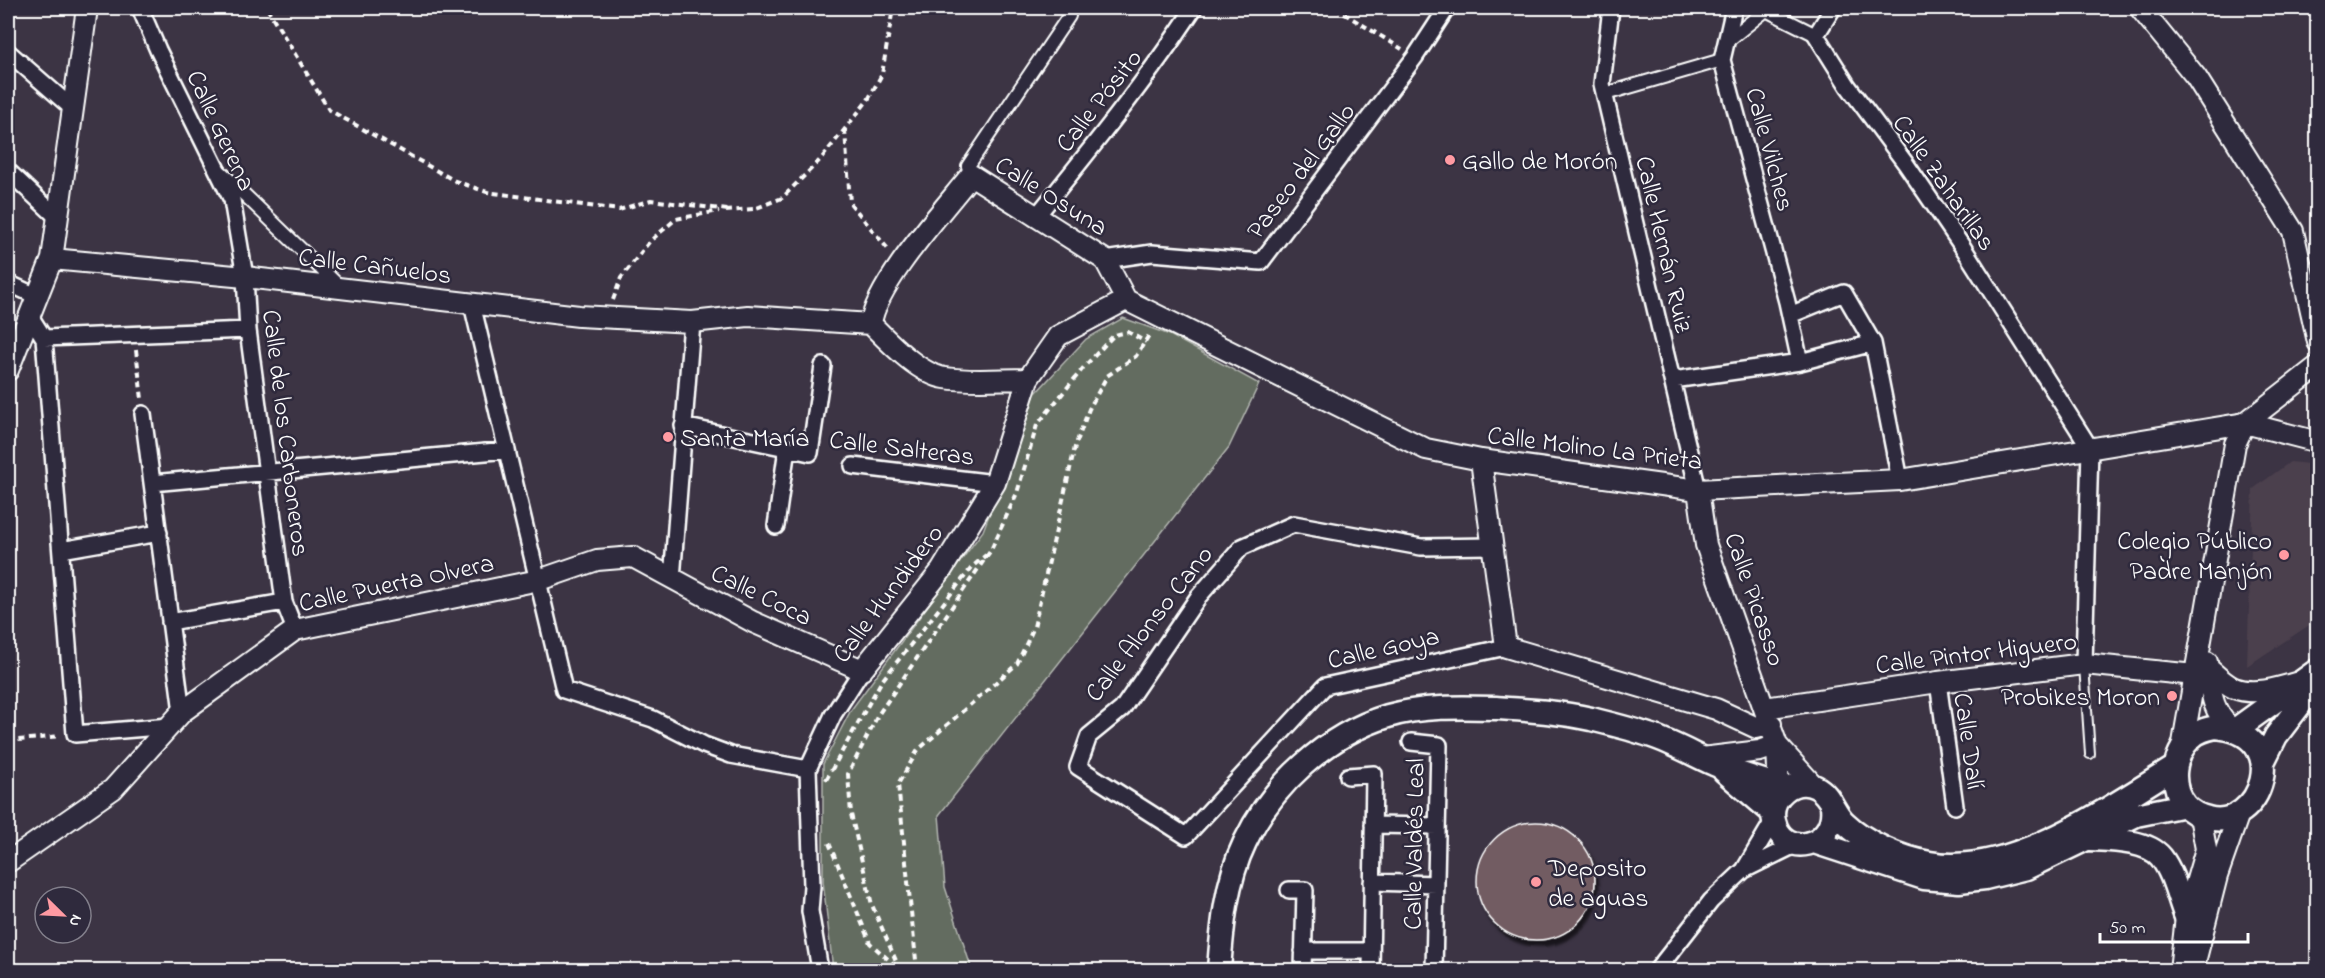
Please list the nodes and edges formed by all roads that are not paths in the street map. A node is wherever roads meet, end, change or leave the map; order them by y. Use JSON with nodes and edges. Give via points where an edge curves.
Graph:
{"nodes":[{"id":1,"x":87,"y":8,"type":"edge"},
{"id":2,"x":140,"y":8,"type":"edge"},
{"id":3,"x":1194,"y":8,"type":"edge"},
{"id":4,"x":1447,"y":8,"type":"edge"},
{"id":5,"x":1611,"y":8,"type":"edge"},
{"id":6,"x":1734,"y":8,"type":"edge"},
{"id":7,"x":1833,"y":8,"type":"edge"},
{"id":8,"x":2140,"y":8,"type":"edge"},
{"id":9,"x":1069,"y":16,"type":"dead end"},
{"id":10,"x":1816,"y":35,"type":"junction"},
{"id":11,"x":1726,"y":42,"type":"junction"},
{"id":12,"x":8,"y":52,"type":"edge"},
{"id":13,"x":1722,"y":60,"type":"junction"},
{"id":14,"x":1605,"y":94,"type":"junction"},
{"id":15,"x":72,"y":108,"type":"junction"},
{"id":16,"x":217,"y":169,"type":"junction"},
{"id":17,"x":8,"y":171,"type":"edge"},
{"id":18,"x":971,"y":176,"type":"junction"},
{"id":19,"x":58,"y":218,"type":"junction"},
{"id":20,"x":1035,"y":218,"type":"junction"},
{"id":21,"x":52,"y":259,"type":"junction"},
{"id":22,"x":1105,"y":260,"type":"junction"},
{"id":23,"x":245,"y":277,"type":"junction"},
{"id":24,"x":8,"y":283,"type":"edge"},
{"id":25,"x":341,"y":288,"type":"junction"},
{"id":26,"x":36,"y":296,"type":"junction"},
{"id":27,"x":1126,"y":300,"type":"junction"},
{"id":28,"x":472,"y":304,"type":"junction"},
{"id":29,"x":1788,"y":308,"type":"junction"},
{"id":30,"x":30,"y":316,"type":"junction"},
{"id":31,"x":692,"y":322,"type":"junction"},
{"id":32,"x":871,"y":324,"type":"junction"},
{"id":33,"x":248,"y":330,"type":"junction"},
{"id":34,"x":44,"y":338,"type":"junction"},
{"id":35,"x":2318,"y":342,"type":"edge"},
{"id":36,"x":1873,"y":343,"type":"junction"},
{"id":37,"x":1800,"y":362,"type":"junction"},
{"id":38,"x":823,"y":366,"type":"dead end"},
{"id":39,"x":2318,"y":366,"type":"edge"},
{"id":40,"x":8,"y":370,"type":"edge"},
{"id":41,"x":1028,"y":379,"type":"junction"},
{"id":42,"x":1672,"y":380,"type":"junction"},
{"id":43,"x":144,"y":414,"type":"road end"},
{"id":44,"x":2245,"y":423,"type":"junction"},
{"id":45,"x":683,"y":426,"type":"junction"},
{"id":46,"x":2318,"y":442,"type":"edge"},
{"id":47,"x":787,"y":448,"type":"junction"},
{"id":48,"x":2090,"y":448,"type":"junction"},
{"id":49,"x":507,"y":450,"type":"junction"},
{"id":50,"x":1481,"y":460,"type":"junction"},
{"id":51,"x":853,"y":466,"type":"dead end"},
{"id":52,"x":269,"y":472,"type":"junction"},
{"id":53,"x":1900,"y":480,"type":"junction"},
{"id":54,"x":152,"y":483,"type":"junction"},
{"id":55,"x":995,"y":483,"type":"junction"},
{"id":56,"x":1698,"y":490,"type":"junction"},
{"id":57,"x":776,"y":526,"type":"dead end"},
{"id":58,"x":159,"y":533,"type":"junction"},
{"id":59,"x":1493,"y":546,"type":"junction"},
{"id":60,"x":61,"y":550,"type":"junction"},
{"id":61,"x":672,"y":579,"type":"junction"},
{"id":62,"x":539,"y":580,"type":"junction"},
{"id":63,"x":284,"y":602,"type":"junction"},
{"id":64,"x":170,"y":622,"type":"junction"},
{"id":65,"x":295,"y":630,"type":"junction"},
{"id":66,"x":1506,"y":647,"type":"junction"},
{"id":67,"x":2084,"y":664,"type":"junction"},
{"id":68,"x":862,"y":670,"type":"junction"},
{"id":69,"x":2202,"y":672,"type":"junction"},
{"id":70,"x":2313,"y":677,"type":"edge"},
{"id":71,"x":1938,"y":682,"type":"junction"},
{"id":72,"x":1768,"y":716,"type":"junction"},
{"id":73,"x":176,"y":719,"type":"junction"},
{"id":74,"x":2233,"y":729,"type":"junction"},
{"id":75,"x":1412,"y":742,"type":"dead end"},
{"id":76,"x":1778,"y":745,"type":"junction"},
{"id":77,"x":2090,"y":754,"type":"dead end"},
{"id":78,"x":2179,"y":758,"type":"junction"},
{"id":79,"x":2264,"y":760,"type":"junction"},
{"id":80,"x":1709,"y":761,"type":"junction"},
{"id":81,"x":1078,"y":767,"type":"joint"},
{"id":82,"x":808,"y":769,"type":"junction"},
{"id":83,"x":1348,"y":776,"type":"dead end"},
{"id":84,"x":1814,"y":786,"type":"junction"},
{"id":85,"x":1778,"y":800,"type":"junction"},
{"id":86,"x":1832,"y":806,"type":"junction"},
{"id":87,"x":1955,"y":806,"type":"dead end"},
{"id":88,"x":2193,"y":810,"type":"junction"},
{"id":89,"x":2238,"y":816,"type":"junction"},
{"id":90,"x":1373,"y":825,"type":"junction"},
{"id":91,"x":1437,"y":826,"type":"junction"},
{"id":92,"x":2089,"y":839,"type":"junction"},
{"id":93,"x":1806,"y":843,"type":"junction"},
{"id":94,"x":8,"y":862,"type":"edge"},
{"id":95,"x":1744,"y":870,"type":"junction"},
{"id":96,"x":1372,"y":882,"type":"junction"},
{"id":97,"x":1436,"y":884,"type":"junction"},
{"id":98,"x":1289,"y":890,"type":"dead end"},
{"id":99,"x":2186,"y":917,"type":"junction"},
{"id":100,"x":1303,"y":951,"type":"junction"},
{"id":101,"x":1371,"y":951,"type":"junction"},
{"id":102,"x":820,"y":970,"type":"edge"},
{"id":103,"x":1219,"y":970,"type":"edge"},
{"id":104,"x":1303,"y":970,"type":"edge"},
{"id":105,"x":1371,"y":970,"type":"edge"},
{"id":106,"x":1434,"y":970,"type":"edge"},
{"id":107,"x":1657,"y":970,"type":"edge"},
{"id":108,"x":2180,"y":970,"type":"edge"},
{"id":109,"x":2193,"y":970,"type":"edge"}],
"edges":[{"from":1,"to":15,"type":"street"},
{"from":2,"to":16,"type":"street","name":"Calle Gerena"},
{"from":3,"to":20,"type":"street","name":"Calle Pósito","via":[[1119,115]]},
{"from":4,"to":22,"type":"street","name":"Paseo del Gallo","via":[[1415,57],[1261,262],[1152,253]]},
{"from":5,"to":14,"type":"street","name":"Calle Hernán Ruiz","via":[[1602,84]]},
{"from":6,"to":11,"type":"street","name":"Calle Vilches"},
{"from":7,"to":10,"type":"street"},
{"from":8,"to":35,"type":"street","via":[[2196,77],[2293,231]]},
{"from":9,"to":18,"type":"street","via":[[968,166]]},
{"from":10,"to":11,"type":"street","via":[[1766,10]]},
{"from":10,"to":48,"type":"street","name":"Calle Zaharillas","via":[[1964,249]]},
{"from":11,"to":13,"type":"street","name":"Calle Vilches"},
{"from":12,"to":15,"type":"street"},
{"from":13,"to":14,"type":"street"},
{"from":13,"to":29,"type":"street","name":"Calle Vilches"},
{"from":14,"to":42,"type":"street","name":"Calle Hernán Ruiz"},
{"from":15,"to":19,"type":"street"},
{"from":16,"to":23,"type":"street","name":"Calle Gerena","via":[[232,200]]},
{"from":16,"to":25,"type":"street"},
{"from":17,"to":19,"type":"street"},
{"from":18,"to":20,"type":"street","name":"Calle Osuna"},
{"from":18,"to":32,"type":"street","via":[[902,262],[872,313]]},
{"from":19,"to":21,"type":"street"},
{"from":20,"to":22,"type":"street","name":"Calle Osuna"},
{"from":21,"to":23,"type":"street","name":"Calle Cañuelos"},
{"from":21,"to":26,"type":"street"},
{"from":22,"to":27,"type":"street"},
{"from":23,"to":25,"type":"street","name":"Calle Cañuelos"},
{"from":23,"to":33,"type":"street","name":"Calle de los Carboneros"},
{"from":24,"to":26,"type":"street"},
{"from":25,"to":28,"type":"street","name":"Calle Cañuelos"},
{"from":26,"to":30,"type":"street"},
{"from":27,"to":41,"type":"street","name":"Calle Hundidero","via":[[1058,336]]},
{"from":27,"to":50,"type":"street","name":"Calle Molino La Prieta","via":[[1426,449]]},
{"from":28,"to":31,"type":"street","name":"Calle Cañuelos","via":[[606,318]]},
{"from":28,"to":49,"type":"street"},
{"from":29,"to":36,"type":"street","via":[[1844,293]]},
{"from":29,"to":37,"type":"street","name":"Calle Vilches"},
{"from":30,"to":34,"type":"street"},
{"from":30,"to":40,"type":"street"},
{"from":31,"to":32,"type":"street","name":"Calle Cañuelos","via":[[748,316]]},
{"from":31,"to":45,"type":"street"},
{"from":32,"to":41,"type":"street","via":[[898,350],[943,378]]},
{"from":33,"to":34,"type":"street"},
{"from":33,"to":52,"type":"street","name":"Calle de los Carboneros"},
{"from":34,"to":60,"type":"street"},
{"from":36,"to":37,"type":"street"},
{"from":36,"to":53,"type":"street"},
{"from":37,"to":42,"type":"street"},
{"from":38,"to":47,"type":"street","via":[[810,453]]},
{"from":39,"to":44,"type":"street"},
{"from":41,"to":55,"type":"street","name":"Calle Hundidero"},
{"from":42,"to":56,"type":"street","name":"Calle Hernán Ruiz"},
{"from":43,"to":54,"type":"street"},
{"from":44,"to":46,"type":"street"},
{"from":44,"to":48,"type":"street","name":"Calle Molino La Prieta"},
{"from":44,"to":69,"type":"street","via":[[2235,444],[2203,635]]},
{"from":45,"to":47,"type":"street"},
{"from":45,"to":61,"type":"street"},
{"from":47,"to":57,"type":"street"},
{"from":48,"to":53,"type":"street","name":"Calle Molino La Prieta"},
{"from":48,"to":67,"type":"street"},
{"from":49,"to":52,"type":"street"},
{"from":49,"to":62,"type":"street"},
{"from":50,"to":56,"type":"street","name":"Calle Molino La Prieta"},
{"from":50,"to":59,"type":"street"},
{"from":51,"to":55,"type":"street","name":"Calle Salteras"},
{"from":52,"to":54,"type":"street"},
{"from":52,"to":63,"type":"street","name":"Calle de los Carboneros"},
{"from":53,"to":56,"type":"street","name":"Calle Molino La Prieta"},
{"from":54,"to":58,"type":"street"},
{"from":55,"to":68,"type":"street","name":"Calle Hundidero","via":[[941,571]]},
{"from":56,"to":72,"type":"street","name":"Calle Picasso","via":[[1706,545]]},
{"from":58,"to":60,"type":"street"},
{"from":58,"to":64,"type":"street"},
{"from":59,"to":66,"type":"street"},
{"from":59,"to":81,"type":"street","name":"Calle Alonso Cano","via":[[1421,547],[1294,524],[1242,547],[1199,596],[1122,709],[1089,736]]},
{"from":60,"to":73,"type":"street","via":[[75,734]]},
{"from":61,"to":62,"type":"street","name":"Calle Coca","via":[[633,557],[597,560]]},
{"from":61,"to":68,"type":"street","name":"Calle Coca","via":[[753,622]]},
{"from":62,"to":65,"type":"street","name":"Calle Puerta Olvera"},
{"from":62,"to":82,"type":"street","via":[[564,690],[653,719],[731,755]]},
{"from":63,"to":64,"type":"street"},
{"from":63,"to":65,"type":"street","name":"Calle de los Carboneros"},
{"from":64,"to":73,"type":"street"},
{"from":65,"to":73,"type":"street","name":"Calle Puerta Olvera"},
{"from":66,"to":72,"type":"street","name":"Calle Goya","via":[[1716,709],[1757,728]]},
{"from":66,"to":81,"type":"street","name":"Calle Goya","via":[[1325,686],[1186,836]]},
{"from":67,"to":69,"type":"street","name":"Calle Pintor Higuero"},
{"from":67,"to":71,"type":"street","name":"Calle Pintor Higuero"},
{"from":67,"to":77,"type":"lane"},
{"from":68,"to":82,"type":"street","name":"Calle Hundidero","via":[[833,715]]},
{"from":69,"to":70,"type":"street","via":[[2248,692],[2281,688]]},
{"from":69,"to":74,"type":"street","via":[[2218,715]]},
{"from":69,"to":78,"type":"street"},
{"from":70,"to":74,"type":"main road"},
{"from":70,"to":79,"type":"main road"},
{"from":71,"to":72,"type":"street","name":"Calle Pintor Higuero"},
{"from":71,"to":87,"type":"street","name":"Calle Dalí"},
{"from":72,"to":76,"type":"street","name":"Calle Picasso"},
{"from":73,"to":94,"type":"street","name":"Calle Puerta Olvera","via":[[113,789]]},
{"from":74,"to":78,"type":"main road","via":[[2201,730]]},
{"from":74,"to":79,"type":"main road","via":[[2248,737]]},
{"from":75,"to":91,"type":"street","name":"Calle Valdés Leal","via":[[1439,745]]},
{"from":76,"to":80,"type":"street"},
{"from":76,"to":84,"type":"street"},
{"from":76,"to":85,"type":"street"},
{"from":78,"to":86,"type":"main road","via":[[2093,818],[2042,843],[2001,858],[1959,865],[1931,864],[1899,856],[1844,822]]},
{"from":78,"to":88,"type":"main road","via":[[2174,780],[2177,793]]},
{"from":79,"to":89,"type":"main road","via":[[2258,788],[2249,806]]},
{"from":80,"to":85,"type":"main road"},
{"from":80,"to":103,"type":"main road","via":[[1652,736],[1588,718],[1517,709],[1421,710],[1367,723],[1313,757],[1284,783],[1263,810],[1244,843],[1230,886]]},
{"from":82,"to":102,"type":"street","name":"Calle Hundidero","via":[[810,911]]},
{"from":83,"to":90,"type":"street","via":[[1374,774]]},
{"from":84,"to":85,"type":"main road","via":[[1801,784]]},
{"from":84,"to":86,"type":"main road","via":[[1828,797]]},
{"from":85,"to":93,"type":"main road","via":[[1782,836]]},
{"from":85,"to":95,"type":"street"},
{"from":86,"to":93,"type":"main road","via":[[1828,831]]},
{"from":88,"to":89,"type":"main road","via":[[2212,819]]},
{"from":88,"to":92,"type":"main road","via":[[2136,815]]},
{"from":88,"to":99,"type":"street","via":[[2206,849]]},
{"from":89,"to":109,"type":"street","via":[[2217,876]]},
{"from":90,"to":91,"type":"street"},
{"from":90,"to":96,"type":"street"},
{"from":91,"to":97,"type":"street","name":"Calle Valdés Leal"},
{"from":92,"to":93,"type":"main road","via":[[2026,868],[1959,881],[1924,878]]},
{"from":92,"to":99,"type":"main road","via":[[2120,840],[2159,855]]},
{"from":93,"to":95,"type":"street"},
{"from":95,"to":107,"type":"street","via":[[1711,901]]},
{"from":96,"to":97,"type":"street"},
{"from":96,"to":101,"type":"street"},
{"from":97,"to":106,"type":"street","name":"Calle Valdés Leal"},
{"from":98,"to":100,"type":"street","via":[[1305,890]]},
{"from":99,"to":108,"type":"street"},
{"from":100,"to":101,"type":"street"},
{"from":100,"to":104,"type":"street"},
{"from":101,"to":105,"type":"street"}]}
